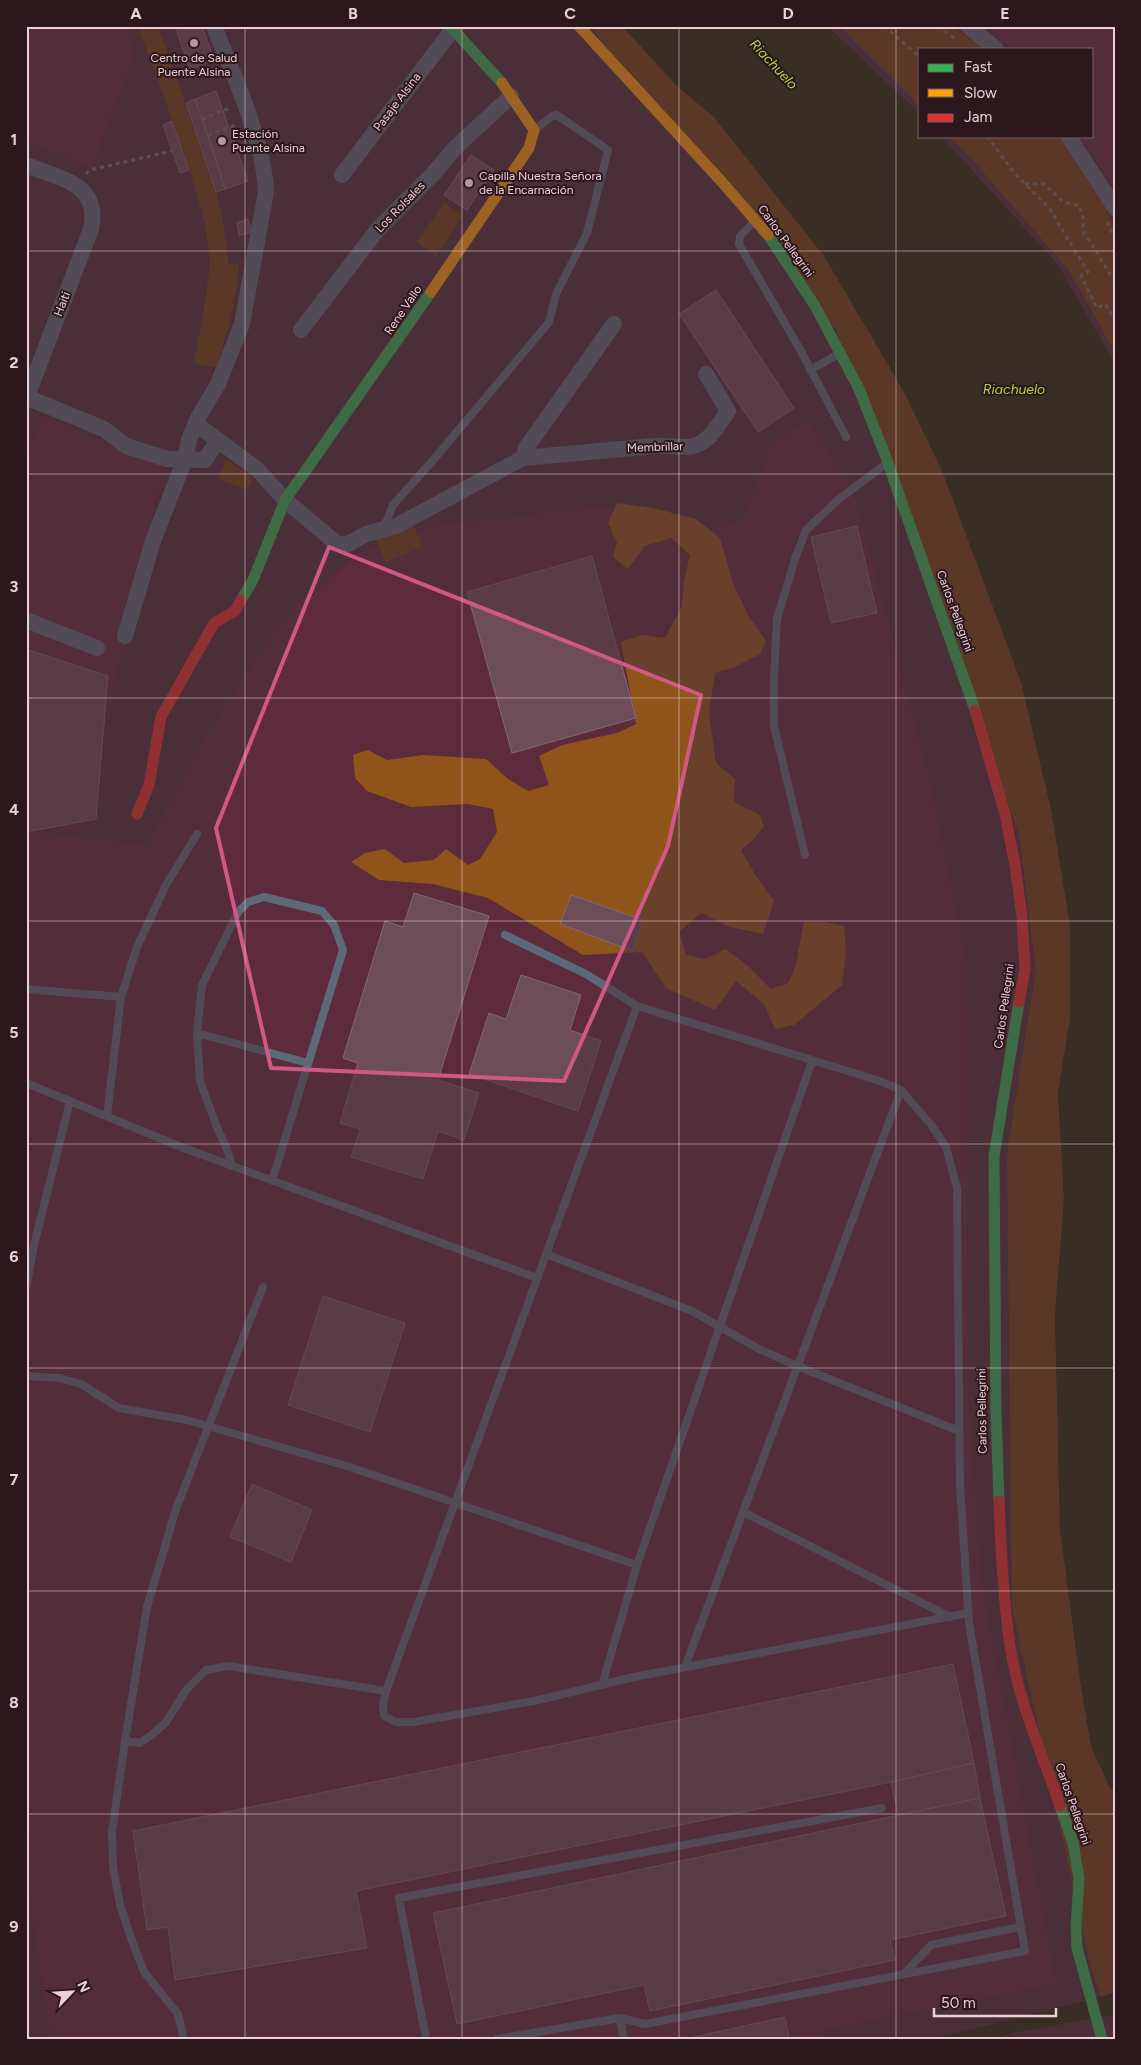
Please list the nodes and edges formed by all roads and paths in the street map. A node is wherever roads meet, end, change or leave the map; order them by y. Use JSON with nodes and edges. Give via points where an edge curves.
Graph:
{"nodes":[{"id":1,"x":214,"y":26,"type":"edge"},
{"id":2,"x":579,"y":26,"type":"edge"},
{"id":3,"x":884,"y":26,"type":"edge"},
{"id":4,"x":938,"y":26,"type":"edge"},
{"id":5,"x":968,"y":26,"type":"edge"},
{"id":6,"x":451,"y":28,"type":"edge"},
{"id":7,"x":963,"y":44,"type":"dead end"},
{"id":8,"x":995,"y":48,"type":"edge"},
{"id":9,"x":918,"y":55,"type":"edge"},
{"id":10,"x":511,"y":96,"type":"junction"},
{"id":11,"x":227,"y":99,"type":"dead end"},
{"id":12,"x":230,"y":108,"type":"junction"},
{"id":13,"x":202,"y":119,"type":"dead end"},
{"id":14,"x":534,"y":130,"type":"junction"},
{"id":15,"x":208,"y":135,"type":"dead end"},
{"id":16,"x":988,"y":138,"type":"edge"},
{"id":17,"x":1069,"y":138,"type":"edge"},
{"id":18,"x":172,"y":151,"type":"dead end"},
{"id":19,"x":26,"y":166,"type":"edge"},
{"id":20,"x":342,"y":175,"type":"dead end"},
{"id":21,"x":1025,"y":184,"type":"junction"},
{"id":22,"x":76,"y":186,"type":"junction"},
{"id":23,"x":1115,"y":208,"type":"edge"},
{"id":24,"x":756,"y":221,"type":"junction"},
{"id":25,"x":1115,"y":282,"type":"edge"},
{"id":26,"x":1115,"y":321,"type":"edge"},
{"id":27,"x":614,"y":324,"type":"dead end"},
{"id":28,"x":301,"y":330,"type":"dead end"},
{"id":29,"x":840,"y":353,"type":"junction"},
{"id":30,"x":810,"y":370,"type":"junction"},
{"id":31,"x":706,"y":374,"type":"dead end"},
{"id":32,"x":26,"y":398,"type":"edge"},
{"id":33,"x":196,"y":424,"type":"junction"},
{"id":34,"x":846,"y":437,"type":"dead end"},
{"id":35,"x":218,"y":440,"type":"junction"},
{"id":36,"x":523,"y":458,"type":"junction"},
{"id":37,"x":185,"y":459,"type":"junction"},
{"id":38,"x":887,"y":462,"type":"junction"},
{"id":39,"x":285,"y":500,"type":"junction"},
{"id":40,"x":383,"y":530,"type":"junction"},
{"id":41,"x":26,"y":620,"type":"edge"},
{"id":42,"x":125,"y":636,"type":"dead end"},
{"id":43,"x":98,"y":648,"type":"dead end"},
{"id":44,"x":137,"y":814,"type":"dead end"},
{"id":45,"x":196,"y":834,"type":"dead end"},
{"id":46,"x":805,"y":855,"type":"dead end"},
{"id":47,"x":505,"y":935,"type":"dead end"},
{"id":48,"x":26,"y":989,"type":"edge"},
{"id":49,"x":121,"y":997,"type":"junction"},
{"id":50,"x":637,"y":1006,"type":"junction"},
{"id":51,"x":197,"y":1033,"type":"junction"},
{"id":52,"x":812,"y":1061,"type":"junction"},
{"id":53,"x":308,"y":1062,"type":"junction"},
{"id":54,"x":26,"y":1083,"type":"edge"},
{"id":55,"x":901,"y":1090,"type":"junction"},
{"id":56,"x":70,"y":1101,"type":"junction"},
{"id":57,"x":107,"y":1116,"type":"junction"},
{"id":58,"x":232,"y":1166,"type":"junction"},
{"id":59,"x":272,"y":1181,"type":"junction"},
{"id":60,"x":546,"y":1254,"type":"junction"},
{"id":61,"x":537,"y":1278,"type":"junction"},
{"id":62,"x":263,"y":1287,"type":"dead end"},
{"id":63,"x":26,"y":1288,"type":"edge"},
{"id":64,"x":720,"y":1327,"type":"junction"},
{"id":65,"x":797,"y":1366,"type":"junction"},
{"id":66,"x":26,"y":1376,"type":"edge"},
{"id":67,"x":208,"y":1426,"type":"junction"},
{"id":68,"x":959,"y":1431,"type":"junction"},
{"id":69,"x":455,"y":1503,"type":"junction"},
{"id":70,"x":743,"y":1512,"type":"junction"},
{"id":71,"x":637,"y":1565,"type":"junction"},
{"id":72,"x":968,"y":1613,"type":"junction"},
{"id":73,"x":950,"y":1617,"type":"junction"},
{"id":74,"x":685,"y":1667,"type":"junction"},
{"id":75,"x":602,"y":1685,"type":"junction"},
{"id":76,"x":386,"y":1691,"type":"junction"},
{"id":77,"x":125,"y":1741,"type":"junction"},
{"id":78,"x":882,"y":1808,"type":"dead end"},
{"id":79,"x":1020,"y":1927,"type":"junction"},
{"id":80,"x":903,"y":1975,"type":"junction"},
{"id":81,"x":620,"y":2018,"type":"junction"},
{"id":82,"x":184,"y":2039,"type":"edge"},
{"id":83,"x":426,"y":2039,"type":"edge"},
{"id":84,"x":496,"y":2039,"type":"edge"},
{"id":85,"x":624,"y":2039,"type":"edge"},
{"id":86,"x":1102,"y":2039,"type":"edge"}],
"edges":[{"from":1,"to":33,"type":"street","via":[[262,156],[266,192],[242,324],[218,384]]},
{"from":2,"to":24,"type":"street","name":"Carlos Pellegrini"},
{"from":3,"to":9,"type":"path"},
{"from":4,"to":7,"type":"path"},
{"from":5,"to":8,"type":"street"},
{"from":6,"to":10,"type":"street"},
{"from":6,"to":20,"type":"street","name":"Pasaje Alsina"},
{"from":10,"to":14,"type":"street"},
{"from":10,"to":28,"type":"street","name":"Los Rolsales","via":[[456,147],[378,229]]},
{"from":11,"to":12,"type":"path"},
{"from":12,"to":13,"type":"path"},
{"from":12,"to":15,"type":"path","via":[[236,125]]},
{"from":14,"to":39,"type":"street","name":"Rene Vallo","via":[[523,156],[382,366]]},
{"from":14,"to":40,"type":"lane","via":[[557,115],[608,150],[587,233],[556,294],[545,327],[392,505]]},
{"from":16,"to":21,"type":"path"},
{"from":17,"to":23,"type":"street"},
{"from":18,"to":22,"type":"path","via":[[90,170]]},
{"from":19,"to":22,"type":"street"},
{"from":21,"to":25,"type":"path","via":[[1044,184],[1062,202],[1079,205],[1084,236]]},
{"from":21,"to":26,"type":"path","via":[[1049,208],[1088,272],[1081,276],[1097,308],[1105,304]]},
{"from":22,"to":32,"type":"street","name":"Haiti","via":[[86,193],[92,207],[91,229]]},
{"from":24,"to":29,"type":"street","name":"Carlos Pellegrini","via":[[785,258]]},
{"from":24,"to":30,"type":"lane","via":[[740,236],[739,244]]},
{"from":27,"to":36,"type":"street","via":[[526,448]]},
{"from":29,"to":30,"type":"lane"},
{"from":29,"to":38,"type":"street","name":"Carlos Pellegrini","via":[[858,388]]},
{"from":30,"to":34,"type":"lane"},
{"from":31,"to":36,"type":"street","name":"Membrillar","via":[[728,411],[702,443],[685,447],[654,446]]},
{"from":32,"to":37,"type":"street","via":[[104,429],[126,446],[159,458]]},
{"from":33,"to":35,"type":"street"},
{"from":33,"to":37,"type":"street"},
{"from":35,"to":37,"type":"street","via":[[205,460]]},
{"from":35,"to":39,"type":"street","via":[[257,469]]},
{"from":36,"to":40,"type":"street","via":[[425,512]]},
{"from":37,"to":42,"type":"street","via":[[152,541]]},
{"from":38,"to":46,"type":"lane","via":[[839,499],[806,530],[778,619],[774,726]]},
{"from":38,"to":86,"type":"street","name":"Carlos Pellegrini","via":[[985,740],[1006,820],[1021,910],[1025,943],[1023,993],[994,1156],[999,1524],[1014,1667],[1029,1721],[1067,1824],[1076,1861],[1079,1878],[1077,1948]]},
{"from":39,"to":40,"type":"street","via":[[342,545]]},
{"from":39,"to":44,"type":"street","name":"Rene Vallo","via":[[253,580],[237,608],[214,623],[161,717],[149,784]]},
{"from":41,"to":43,"type":"street"},
{"from":45,"to":49,"type":"lane","via":[[137,947]]},
{"from":47,"to":50,"type":"lane","via":[[586,974]]},
{"from":48,"to":49,"type":"lane"},
{"from":49,"to":57,"type":"lane"},
{"from":50,"to":52,"type":"lane"},
{"from":50,"to":60,"type":"lane"},
{"from":51,"to":53,"type":"lane"},
{"from":51,"to":53,"type":"lane","via":[[202,985],[238,912],[248,902],[264,897],[322,912],[334,925],[343,950]]},
{"from":51,"to":58,"type":"lane","via":[[200,1081]]},
{"from":52,"to":55,"type":"lane"},
{"from":52,"to":64,"type":"lane"},
{"from":53,"to":59,"type":"lane"},
{"from":54,"to":56,"type":"lane"},
{"from":55,"to":65,"type":"lane"},
{"from":55,"to":68,"type":"lane","via":[[946,1147],[956,1188]]},
{"from":56,"to":57,"type":"lane"},
{"from":56,"to":63,"type":"lane"},
{"from":57,"to":58,"type":"lane"},
{"from":58,"to":59,"type":"lane"},
{"from":59,"to":61,"type":"lane"},
{"from":60,"to":61,"type":"lane"},
{"from":60,"to":64,"type":"lane","via":[[692,1311]]},
{"from":61,"to":69,"type":"lane"},
{"from":62,"to":67,"type":"lane"},
{"from":64,"to":65,"type":"lane"},
{"from":64,"to":71,"type":"lane"},
{"from":65,"to":68,"type":"lane"},
{"from":65,"to":70,"type":"lane"},
{"from":66,"to":67,"type":"lane","via":[[59,1378],[81,1384],[119,1408]]},
{"from":67,"to":69,"type":"lane","via":[[350,1467]]},
{"from":67,"to":77,"type":"lane","via":[[176,1509],[147,1607]]},
{"from":68,"to":72,"type":"lane"},
{"from":69,"to":71,"type":"lane"},
{"from":69,"to":76,"type":"lane"},
{"from":70,"to":73,"type":"lane"},
{"from":70,"to":74,"type":"lane"},
{"from":71,"to":75,"type":"lane"},
{"from":72,"to":73,"type":"lane"},
{"from":72,"to":79,"type":"lane"},
{"from":73,"to":74,"type":"lane"},
{"from":74,"to":75,"type":"lane"},
{"from":75,"to":76,"type":"lane","via":[[534,1701],[414,1722],[396,1722],[384,1716]]},
{"from":76,"to":77,"type":"lane","via":[[228,1666],[206,1670],[187,1689],[166,1722],[153,1734],[140,1743]]},
{"from":77,"to":82,"type":"lane","via":[[112,1832],[113,1867],[120,1905],[144,1972],[178,2014]]},
{"from":78,"to":83,"type":"lane","via":[[399,1898]]},
{"from":79,"to":80,"type":"lane","via":[[931,1945]]},
{"from":79,"to":80,"type":"lane","via":[[1024,1951]]},
{"from":80,"to":81,"type":"lane","via":[[644,2024]]},
{"from":81,"to":84,"type":"lane"},
{"from":81,"to":85,"type":"lane"}]}
